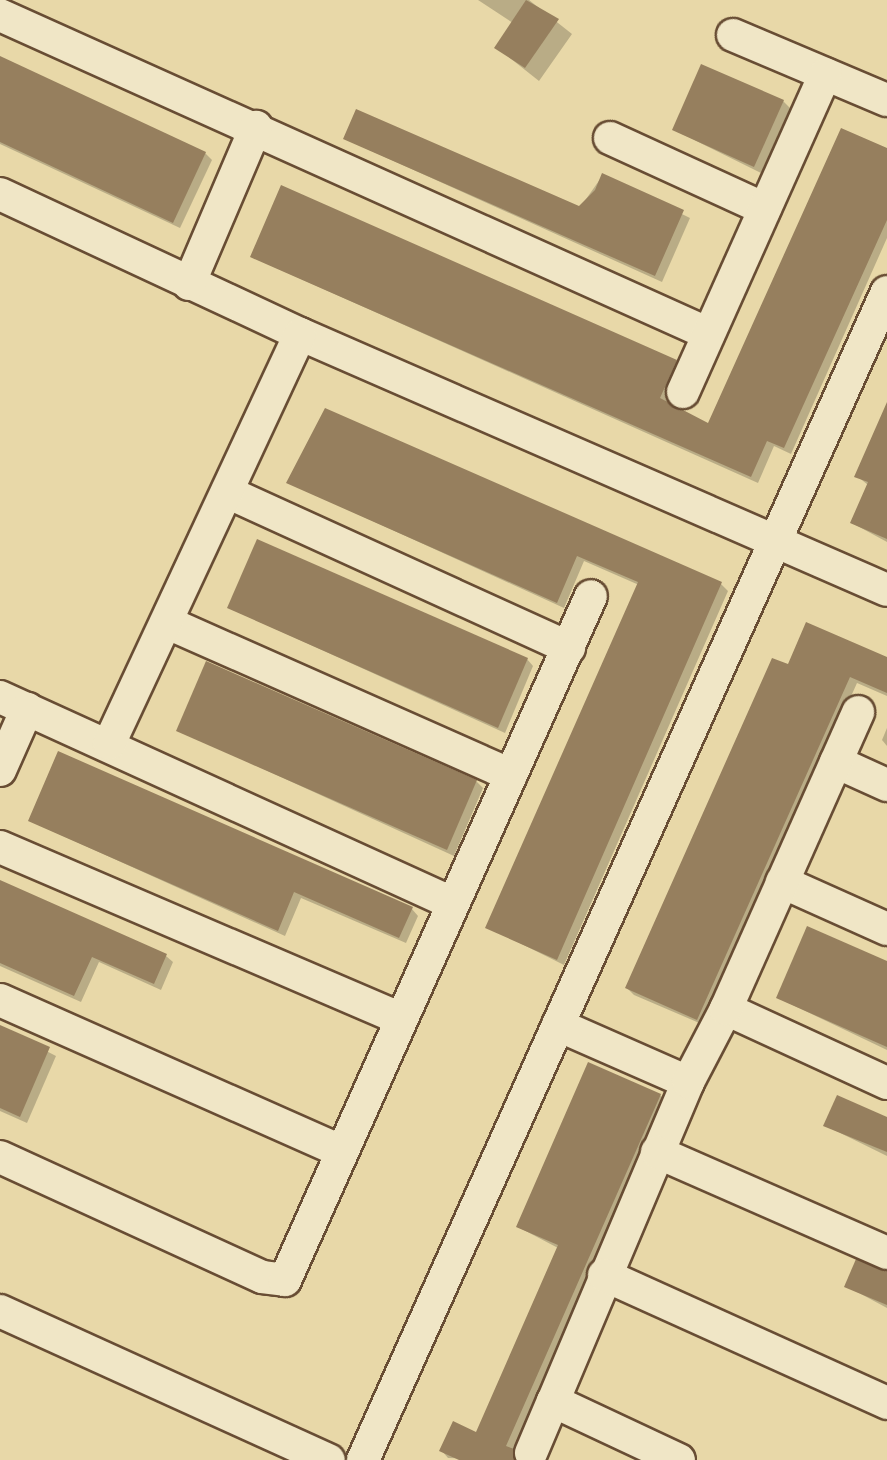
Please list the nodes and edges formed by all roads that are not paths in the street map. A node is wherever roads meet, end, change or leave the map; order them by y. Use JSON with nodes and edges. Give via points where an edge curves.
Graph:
{"nodes":[{"id":1,"x":0,"y":15,"type":"edge"},
{"id":2,"x":733,"y":35,"type":"dead end"},
{"id":3,"x":825,"y":74,"type":"junction"},
{"id":4,"x":887,"y":100,"type":"edge"},
{"id":5,"x":256,"y":127,"type":"junction"},
{"id":6,"x":610,"y":138,"type":"dead end"},
{"id":7,"x":0,"y":194,"type":"edge"},
{"id":8,"x":765,"y":209,"type":"junction"},
{"id":9,"x":189,"y":284,"type":"junction"},
{"id":10,"x":887,"y":292,"type":"edge"},
{"id":11,"x":300,"y":334,"type":"junction"},
{"id":12,"x":709,"y":334,"type":"junction"},
{"id":13,"x":683,"y":392,"type":"dead end"},
{"id":14,"x":227,"y":492,"type":"junction"},
{"id":15,"x":777,"y":540,"type":"junction"},
{"id":16,"x":887,"y":590,"type":"edge"},
{"id":17,"x":591,"y":596,"type":"dead end"},
{"id":18,"x":168,"y":623,"type":"junction"},
{"id":19,"x":569,"y":648,"type":"junction"},
{"id":20,"x":13,"y":703,"type":"edge"},
{"id":21,"x":858,"y":712,"type":"dead end"},
{"id":22,"x":109,"y":744,"type":"junction"},
{"id":23,"x":836,"y":762,"type":"junction"},
{"id":24,"x":0,"y":770,"type":"edge"},
{"id":25,"x":511,"y":775,"type":"junction"},
{"id":26,"x":887,"y":785,"type":"edge"},
{"id":27,"x":0,"y":846,"type":"edge"},
{"id":28,"x":782,"y":882,"type":"junction"},
{"id":29,"x":452,"y":903,"type":"junction"},
{"id":30,"x":887,"y":929,"type":"edge"},
{"id":31,"x":0,"y":1000,"type":"edge"},
{"id":32,"x":726,"y":1009,"type":"junction"},
{"id":33,"x":401,"y":1019,"type":"junction"},
{"id":34,"x":558,"y":1025,"type":"junction"},
{"id":35,"x":688,"y":1082,"type":"junction"},
{"id":36,"x":887,"y":1083,"type":"edge"},
{"id":37,"x":341,"y":1151,"type":"junction"},
{"id":38,"x":657,"y":1152,"type":"junction"},
{"id":39,"x":0,"y":1157,"type":"edge"},
{"id":40,"x":887,"y":1253,"type":"edge"},
{"id":41,"x":604,"y":1275,"type":"junction"},
{"id":42,"x":0,"y":1311,"type":"edge"},
{"id":43,"x":553,"y":1401,"type":"junction"},
{"id":44,"x":887,"y":1403,"type":"edge"},
{"id":45,"x":531,"y":1453,"type":"dead end"},
{"id":46,"x":329,"y":1460,"type":"edge"},
{"id":47,"x":363,"y":1460,"type":"edge"},
{"id":48,"x":679,"y":1460,"type":"edge"}],
"edges":[{"from":1,"to":5,"type":"street"},
{"from":2,"to":3,"type":"street"},
{"from":3,"to":4,"type":"street"},
{"from":3,"to":8,"type":"street"},
{"from":5,"to":9,"type":"street"},
{"from":5,"to":12,"type":"street"},
{"from":6,"to":8,"type":"street"},
{"from":7,"to":9,"type":"street"},
{"from":8,"to":12,"type":"street"},
{"from":9,"to":11,"type":"street"},
{"from":10,"to":15,"type":"street"},
{"from":11,"to":14,"type":"street"},
{"from":11,"to":15,"type":"street"},
{"from":12,"to":13,"type":"street"},
{"from":14,"to":18,"type":"street"},
{"from":14,"to":19,"type":"street"},
{"from":15,"to":16,"type":"street"},
{"from":15,"to":34,"type":"street"},
{"from":17,"to":19,"type":"street"},
{"from":18,"to":22,"type":"street"},
{"from":18,"to":25,"type":"street"},
{"from":19,"to":25,"type":"street"},
{"from":20,"to":22,"type":"street"},
{"from":20,"to":24,"type":"street"},
{"from":21,"to":23,"type":"street"},
{"from":22,"to":29,"type":"street"},
{"from":23,"to":26,"type":"street"},
{"from":23,"to":28,"type":"street"},
{"from":25,"to":29,"type":"street"},
{"from":27,"to":33,"type":"street"},
{"from":28,"to":30,"type":"street"},
{"from":28,"to":32,"type":"street"},
{"from":29,"to":33,"type":"street"},
{"from":31,"to":37,"type":"street"},
{"from":32,"to":35,"type":"street"},
{"from":32,"to":36,"type":"street"},
{"from":33,"to":37,"type":"street"},
{"from":34,"to":35,"type":"street"},
{"from":34,"to":47,"type":"street"},
{"from":35,"to":38,"type":"street"},
{"from":37,"to":39,"type":"street","via":[[285,1280],[275,1282]]},
{"from":38,"to":40,"type":"street"},
{"from":38,"to":41,"type":"street"},
{"from":41,"to":43,"type":"street"},
{"from":41,"to":44,"type":"street"},
{"from":42,"to":46,"type":"street"},
{"from":43,"to":45,"type":"street"},
{"from":43,"to":48,"type":"street"}]}
